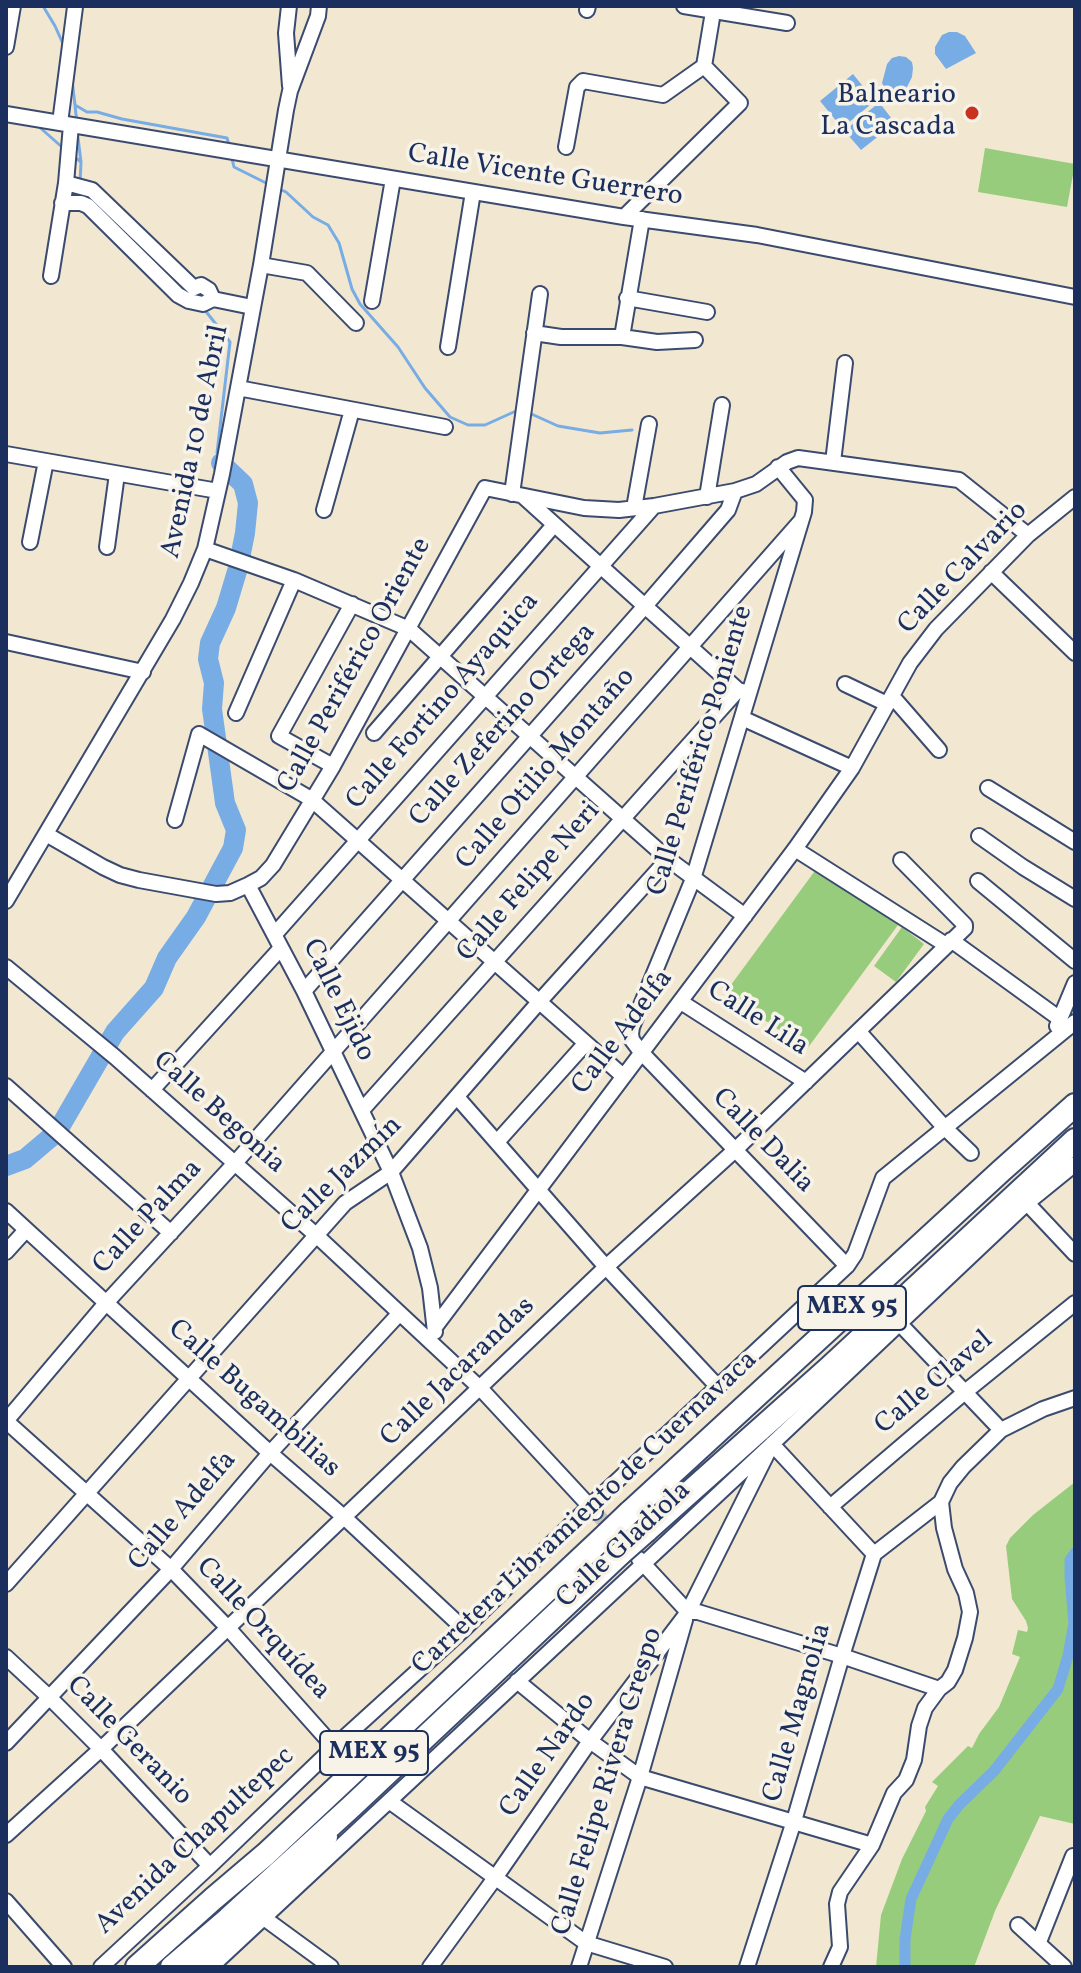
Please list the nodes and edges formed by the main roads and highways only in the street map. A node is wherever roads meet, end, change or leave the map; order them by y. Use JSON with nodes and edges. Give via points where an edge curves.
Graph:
{"nodes":[{"id":1,"x":1075,"y":1105,"type":"edge"},
{"id":2,"x":1075,"y":1140,"type":"edge"},
{"id":3,"x":351,"y":1807,"type":"junction"},
{"id":4,"x":137,"y":1967,"type":"edge"},
{"id":5,"x":172,"y":1967,"type":"edge"},
{"id":6,"x":191,"y":1967,"type":"edge"}],
"edges":[{"from":1,"to":4,"type":"highway","name":"Carretera Libramiento de Cuernavaca","number":"MEX 95","bridge":true,"via":[[266,1854]]},
{"from":2,"to":3,"type":"highway","name":"Carretera Libramiento de Cuernavaca","number":"MEX 95","bridge":true,"via":[[646,1531],[635,1559]]},
{"from":3,"to":5,"type":"highway","name":"Carretera Libramiento de Cuernavaca","number":"MEX 95"},
{"from":3,"to":6,"type":"main road","number":"MEX 95","via":[[309,1862]]}]}
